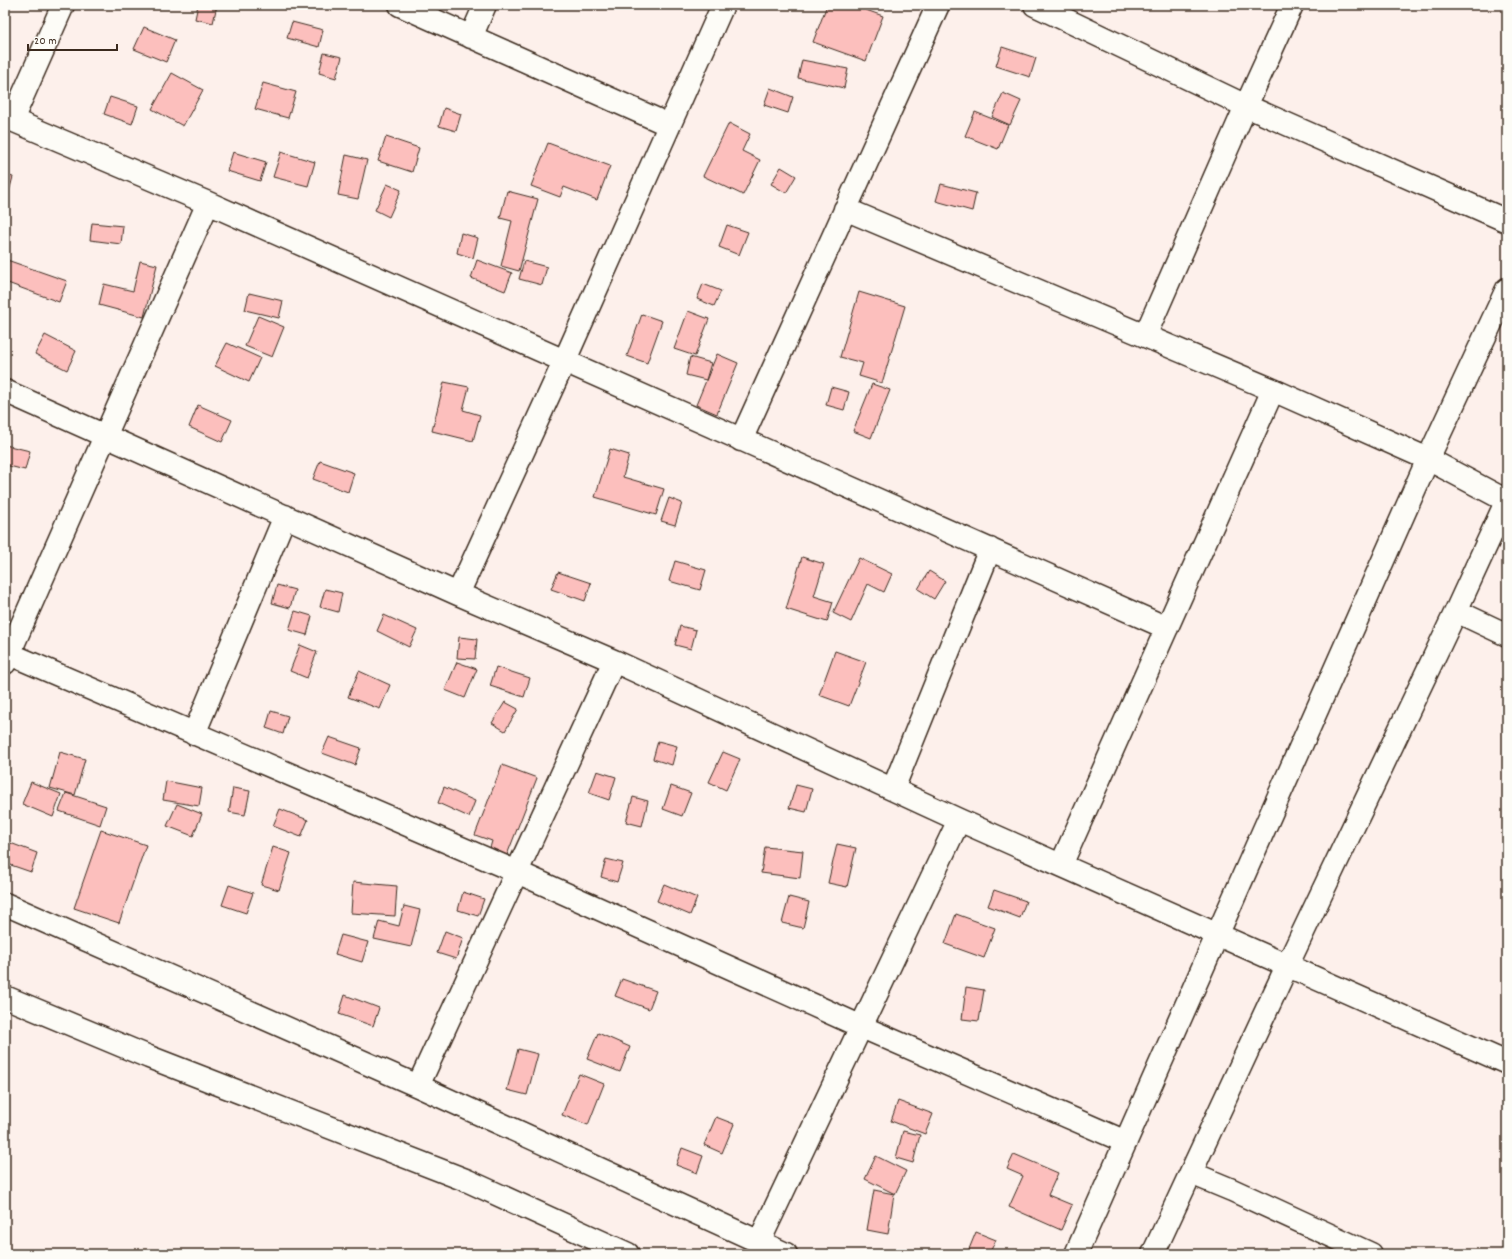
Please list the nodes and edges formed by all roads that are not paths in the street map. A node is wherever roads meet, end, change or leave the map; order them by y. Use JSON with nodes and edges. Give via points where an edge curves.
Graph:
{"nodes":[{"id":1,"x":63,"y":5,"type":"edge"},
{"id":2,"x":400,"y":5,"type":"edge"},
{"id":3,"x":485,"y":5,"type":"edge"},
{"id":4,"x":723,"y":5,"type":"edge"},
{"id":5,"x":938,"y":5,"type":"edge"},
{"id":6,"x":1035,"y":5,"type":"edge"},
{"id":7,"x":1292,"y":5,"type":"edge"},
{"id":8,"x":471,"y":37,"type":"junction"},
{"id":9,"x":1246,"y":106,"type":"junction"},
{"id":10,"x":8,"y":118,"type":"edge"},
{"id":11,"x":669,"y":125,"type":"junction"},
{"id":12,"x":208,"y":203,"type":"junction"},
{"id":13,"x":845,"y":209,"type":"junction"},
{"id":14,"x":1507,"y":221,"type":"edge"},
{"id":15,"x":1507,"y":289,"type":"edge"},
{"id":16,"x":1145,"y":336,"type":"junction"},
{"id":17,"x":564,"y":362,"type":"junction"},
{"id":18,"x":1273,"y":390,"type":"junction"},
{"id":19,"x":5,"y":391,"type":"edge"},
{"id":20,"x":105,"y":436,"type":"junction"},
{"id":21,"x":741,"y":440,"type":"junction"},
{"id":22,"x":1428,"y":459,"type":"junction"},
{"id":23,"x":1507,"y":501,"type":"edge"},
{"id":24,"x":285,"y":516,"type":"junction"},
{"id":25,"x":990,"y":549,"type":"junction"},
{"id":26,"x":458,"y":594,"type":"junction"},
{"id":27,"x":1456,"y":611,"type":"junction"},
{"id":28,"x":1167,"y":628,"type":"junction"},
{"id":29,"x":1507,"y":635,"type":"edge"},
{"id":30,"x":6,"y":656,"type":"edge"},
{"id":31,"x":614,"y":660,"type":"junction"},
{"id":32,"x":194,"y":734,"type":"junction"},
{"id":33,"x":893,"y":789,"type":"junction"},
{"id":34,"x":959,"y":820,"type":"junction"},
{"id":35,"x":1061,"y":865,"type":"junction"},
{"id":36,"x":517,"y":872,"type":"junction"},
{"id":37,"x":5,"y":904,"type":"edge"},
{"id":38,"x":1217,"y":935,"type":"junction"},
{"id":39,"x":1287,"y":966,"type":"junction"},
{"id":40,"x":5,"y":997,"type":"edge"},
{"id":41,"x":862,"y":1027,"type":"junction"},
{"id":42,"x":1507,"y":1063,"type":"edge"},
{"id":43,"x":418,"y":1086,"type":"junction"},
{"id":44,"x":1126,"y":1142,"type":"junction"},
{"id":45,"x":1191,"y":1173,"type":"junction"},
{"id":46,"x":759,"y":1242,"type":"junction"},
{"id":47,"x":628,"y":1254,"type":"edge"},
{"id":48,"x":786,"y":1254,"type":"edge"},
{"id":49,"x":1076,"y":1254,"type":"edge"},
{"id":50,"x":1153,"y":1254,"type":"edge"},
{"id":51,"x":1371,"y":1254,"type":"edge"}],
"edges":[{"from":1,"to":10,"type":"street"},
{"from":2,"to":8,"type":"street"},
{"from":3,"to":8,"type":"street"},
{"from":4,"to":11,"type":"street"},
{"from":5,"to":13,"type":"street"},
{"from":6,"to":9,"type":"street"},
{"from":7,"to":9,"type":"street"},
{"from":8,"to":11,"type":"street"},
{"from":9,"to":14,"type":"street"},
{"from":9,"to":16,"type":"street"},
{"from":10,"to":12,"type":"street"},
{"from":11,"to":17,"type":"street"},
{"from":12,"to":17,"type":"street"},
{"from":12,"to":20,"type":"street"},
{"from":13,"to":16,"type":"street"},
{"from":13,"to":21,"type":"street"},
{"from":15,"to":22,"type":"street"},
{"from":16,"to":18,"type":"street"},
{"from":17,"to":21,"type":"street"},
{"from":17,"to":26,"type":"street"},
{"from":18,"to":22,"type":"street"},
{"from":18,"to":28,"type":"street"},
{"from":19,"to":20,"type":"street"},
{"from":20,"to":24,"type":"street"},
{"from":20,"to":30,"type":"street"},
{"from":21,"to":25,"type":"street"},
{"from":22,"to":23,"type":"street"},
{"from":22,"to":38,"type":"street"},
{"from":23,"to":27,"type":"street"},
{"from":24,"to":26,"type":"street"},
{"from":24,"to":32,"type":"street"},
{"from":25,"to":28,"type":"street"},
{"from":25,"to":33,"type":"street"},
{"from":26,"to":31,"type":"street"},
{"from":27,"to":29,"type":"street"},
{"from":27,"to":39,"type":"street"},
{"from":28,"to":35,"type":"street"},
{"from":30,"to":32,"type":"street"},
{"from":31,"to":33,"type":"street"},
{"from":31,"to":36,"type":"street"},
{"from":32,"to":36,"type":"street"},
{"from":33,"to":34,"type":"street"},
{"from":34,"to":35,"type":"street"},
{"from":34,"to":41,"type":"street"},
{"from":35,"to":38,"type":"street"},
{"from":36,"to":41,"type":"street"},
{"from":36,"to":43,"type":"street"},
{"from":37,"to":43,"type":"street"},
{"from":38,"to":39,"type":"street"},
{"from":38,"to":44,"type":"street"},
{"from":39,"to":42,"type":"street"},
{"from":39,"to":45,"type":"street"},
{"from":40,"to":47,"type":"street","via":[[468,1182]]},
{"from":41,"to":44,"type":"street"},
{"from":41,"to":46,"type":"street"},
{"from":43,"to":46,"type":"street"},
{"from":44,"to":49,"type":"street"},
{"from":45,"to":50,"type":"street"},
{"from":45,"to":51,"type":"street"},
{"from":46,"to":48,"type":"street"}]}
